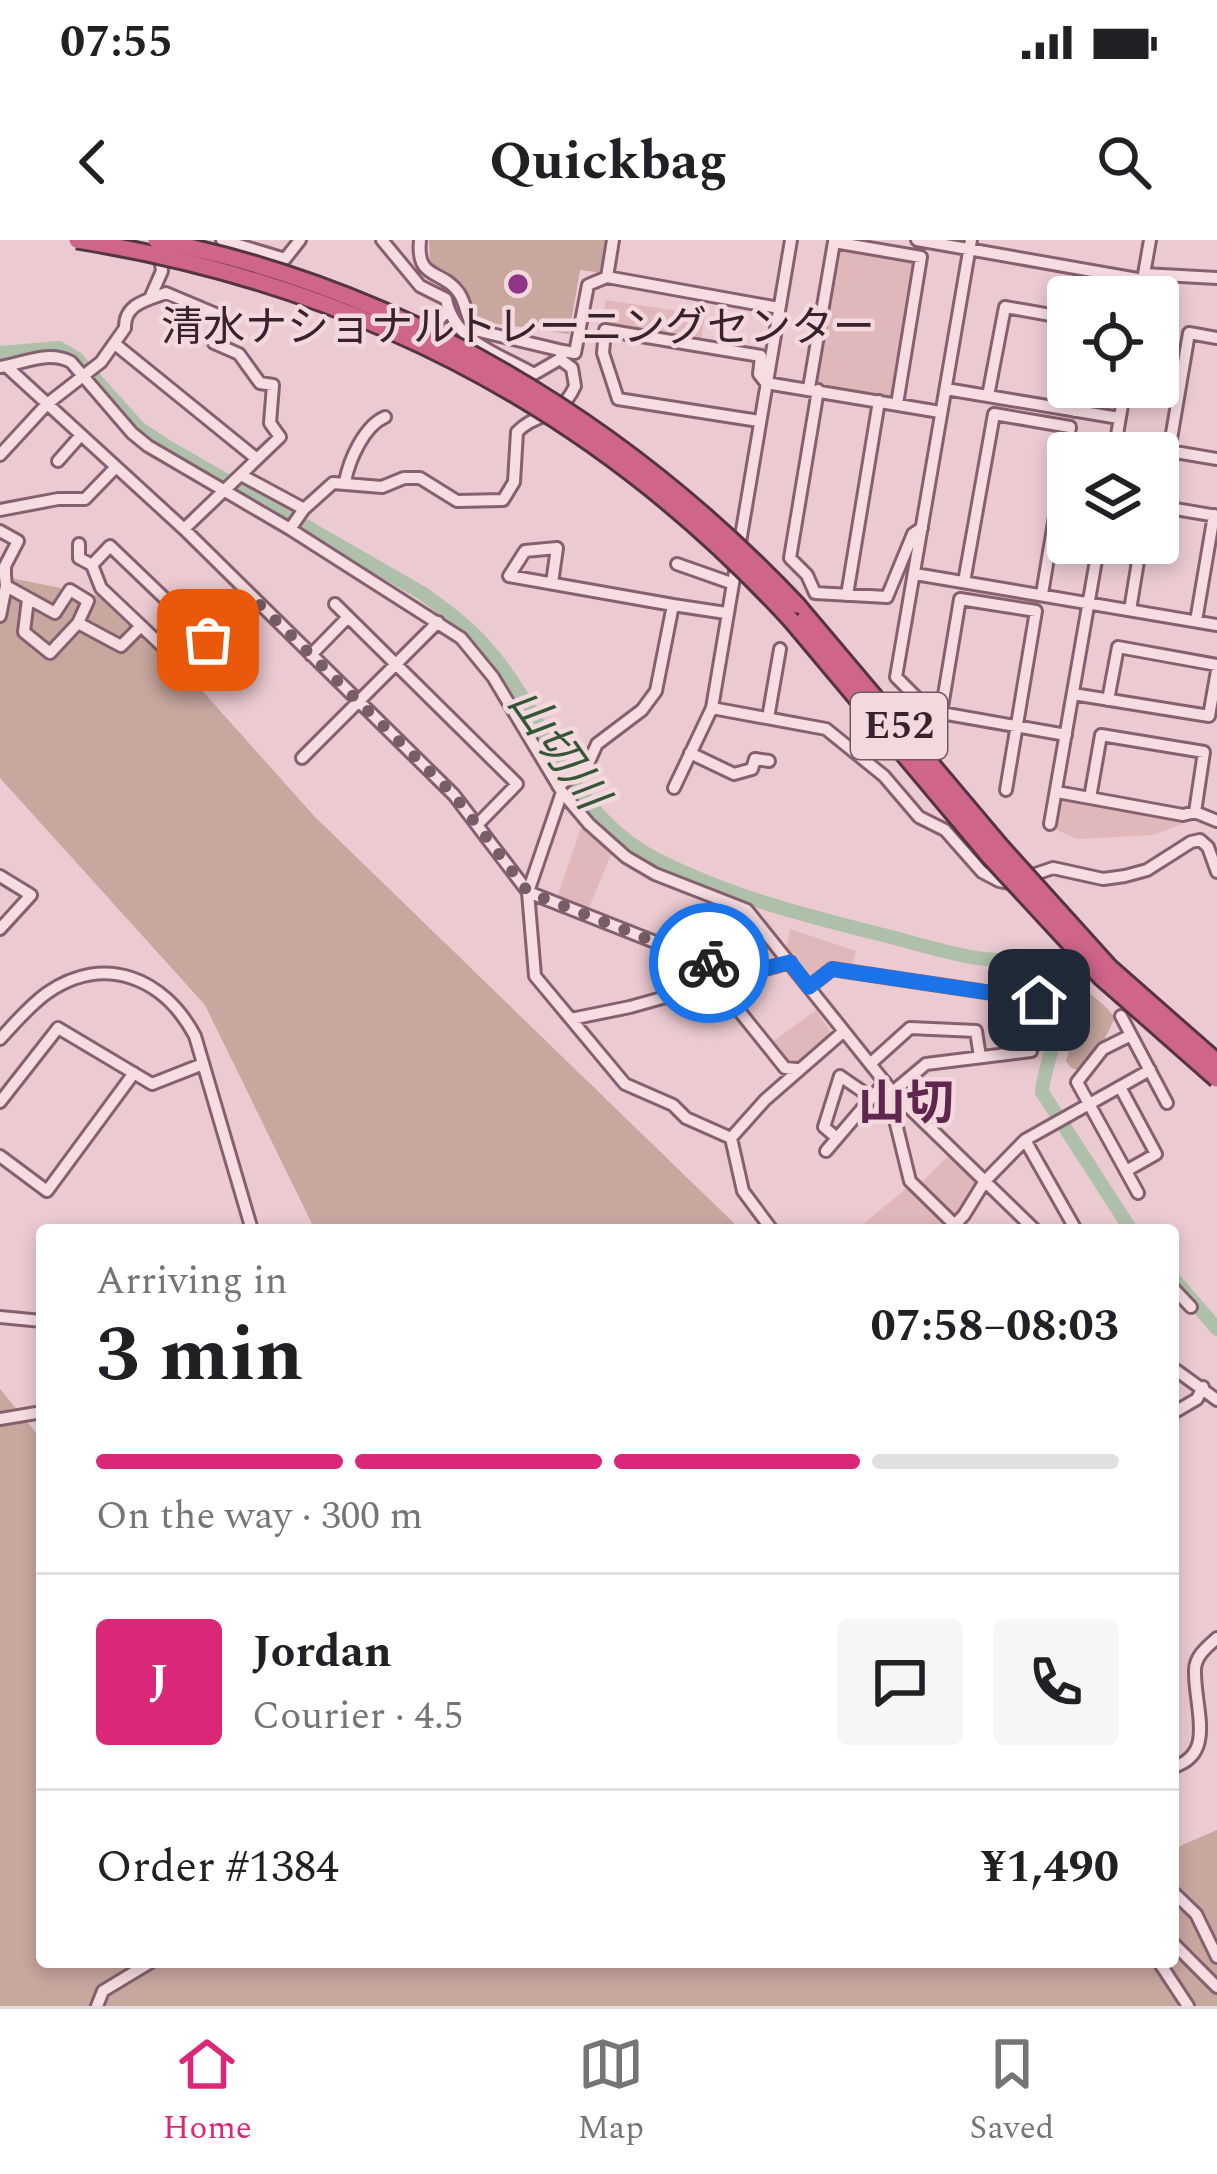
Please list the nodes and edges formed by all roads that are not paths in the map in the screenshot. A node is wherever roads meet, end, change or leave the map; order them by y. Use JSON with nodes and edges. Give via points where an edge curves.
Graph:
{"nodes":[{"id":1,"x":77,"y":240,"type":"edge"},
{"id":2,"x":159,"y":240,"type":"edge"},
{"id":3,"x":222,"y":240,"type":"edge"},
{"id":4,"x":300,"y":240,"type":"edge"},
{"id":5,"x":382,"y":240,"type":"edge"},
{"id":6,"x":420,"y":240,"type":"edge"},
{"id":7,"x":613,"y":240,"type":"edge"},
{"id":8,"x":791,"y":240,"type":"edge"},
{"id":9,"x":917,"y":240,"type":"edge"},
{"id":10,"x":1150,"y":240,"type":"edge"},
{"id":11,"x":970,"y":245,"type":"edge"},
{"id":12,"x":1139,"y":276,"type":"edge"},
{"id":13,"x":1144,"y":276,"type":"edge"},
{"id":14,"x":607,"y":277,"type":"junction"},
{"id":15,"x":1179,"y":277,"type":"edge"},
{"id":16,"x":1217,"y":278,"type":"edge"},
{"id":17,"x":150,"y":299,"type":"junction"},
{"id":18,"x":779,"y":308,"type":"junction"},
{"id":19,"x":448,"y":310,"type":"junction"},
{"id":20,"x":1047,"y":314,"type":"edge"},
{"id":21,"x":434,"y":325,"type":"dead end"},
{"id":22,"x":1217,"y":338,"type":"edge"},
{"id":23,"x":115,"y":344,"type":"junction"},
{"id":24,"x":562,"y":355,"type":"junction"},
{"id":25,"x":3,"y":367,"type":"edge"},
{"id":26,"x":87,"y":376,"type":"junction"},
{"id":27,"x":766,"y":382,"type":"junction"},
{"id":28,"x":946,"y":388,"type":"junction"},
{"id":29,"x":813,"y":389,"type":"junction"},
{"id":30,"x":988,"y":396,"type":"junction"},
{"id":31,"x":879,"y":401,"type":"junction"},
{"id":32,"x":47,"y":404,"type":"junction"},
{"id":33,"x":897,"y":404,"type":"junction"},
{"id":34,"x":1076,"y":408,"type":"edge"},
{"id":35,"x":1121,"y":408,"type":"edge"},
{"id":36,"x":1075,"y":411,"type":"junction"},
{"id":37,"x":940,"y":412,"type":"junction"},
{"id":38,"x":385,"y":416,"type":"dead end"},
{"id":39,"x":1119,"y":418,"type":"junction"},
{"id":40,"x":759,"y":421,"type":"junction"},
{"id":41,"x":1117,"y":432,"type":"edge"},
{"id":42,"x":1172,"y":432,"type":"edge"},
{"id":43,"x":81,"y":435,"type":"junction"},
{"id":44,"x":1179,"y":453,"type":"edge"},
{"id":45,"x":0,"y":455,"type":"edge"},
{"id":46,"x":257,"y":459,"type":"junction"},
{"id":47,"x":1217,"y":459,"type":"edge"},
{"id":48,"x":58,"y":461,"type":"dead end"},
{"id":49,"x":116,"y":467,"type":"junction"},
{"id":50,"x":240,"y":476,"type":"junction"},
{"id":51,"x":345,"y":482,"type":"junction"},
{"id":52,"x":226,"y":490,"type":"junction"},
{"id":53,"x":0,"y":510,"type":"edge"},
{"id":54,"x":303,"y":510,"type":"junction"},
{"id":55,"x":1179,"y":510,"type":"edge"},
{"id":56,"x":1215,"y":516,"type":"edge"},
{"id":57,"x":291,"y":527,"type":"junction"},
{"id":58,"x":922,"y":528,"type":"junction"},
{"id":59,"x":184,"y":530,"type":"junction"},
{"id":60,"x":0,"y":531,"type":"edge"},
{"id":61,"x":79,"y":544,"type":"dead end"},
{"id":62,"x":676,"y":564,"type":"dead end"},
{"id":63,"x":1095,"y":564,"type":"edge"},
{"id":64,"x":1138,"y":564,"type":"edge"},
{"id":65,"x":92,"y":565,"type":"junction"},
{"id":66,"x":915,"y":574,"type":"junction"},
{"id":67,"x":4,"y":578,"type":"edge"},
{"id":68,"x":731,"y":583,"type":"junction"},
{"id":69,"x":964,"y":583,"type":"junction"},
{"id":70,"x":553,"y":584,"type":"junction"},
{"id":71,"x":1042,"y":594,"type":"junction"},
{"id":72,"x":847,"y":595,"type":"junction"},
{"id":73,"x":28,"y":599,"type":"junction"},
{"id":74,"x":1089,"y":602,"type":"junction"},
{"id":75,"x":259,"y":604,"type":"junction"},
{"id":76,"x":335,"y":604,"type":"dead end"},
{"id":77,"x":673,"y":605,"type":"junction"},
{"id":78,"x":1130,"y":610,"type":"junction"},
{"id":79,"x":726,"y":613,"type":"junction"},
{"id":80,"x":795,"y":613,"type":"junction"},
{"id":81,"x":0,"y":616,"type":"edge"},
{"id":82,"x":348,"y":617,"type":"junction"},
{"id":83,"x":1196,"y":621,"type":"junction"},
{"id":84,"x":438,"y":622,"type":"junction"},
{"id":85,"x":78,"y":623,"type":"junction"},
{"id":86,"x":1217,"y":625,"type":"edge"},
{"id":87,"x":141,"y":626,"type":"junction"},
{"id":88,"x":208,"y":640,"type":"junction"},
{"id":89,"x":780,"y":649,"type":"dead end"},
{"id":90,"x":310,"y":655,"type":"junction"},
{"id":91,"x":396,"y":665,"type":"junction"},
{"id":92,"x":1217,"y":668,"type":"edge"},
{"id":93,"x":1073,"y":694,"type":"junction"},
{"id":94,"x":1108,"y":700,"type":"junction"},
{"id":95,"x":358,"y":702,"type":"junction"},
{"id":96,"x":712,"y":709,"type":"junction"},
{"id":97,"x":941,"y":713,"type":"junction"},
{"id":98,"x":768,"y":718,"type":"junction"},
{"id":99,"x":1018,"y":726,"type":"junction"},
{"id":100,"x":1066,"y":735,"type":"junction"},
{"id":101,"x":690,"y":753,"type":"junction"},
{"id":102,"x":302,"y":758,"type":"dead end"},
{"id":103,"x":770,"y":761,"type":"dead end"},
{"id":104,"x":565,"y":784,"type":"junction"},
{"id":105,"x":674,"y":788,"type":"dead end"},
{"id":106,"x":1006,"y":790,"type":"dead end"},
{"id":107,"x":1057,"y":792,"type":"junction"},
{"id":108,"x":1090,"y":798,"type":"junction"},
{"id":109,"x":1195,"y":812,"type":"junction"},
{"id":110,"x":1217,"y":821,"type":"edge"},
{"id":111,"x":478,"y":824,"type":"junction"},
{"id":112,"x":1050,"y":824,"type":"dead end"},
{"id":113,"x":995,"y":852,"type":"junction"},
{"id":114,"x":1217,"y":872,"type":"edge"},
{"id":115,"x":0,"y":877,"type":"edge"},
{"id":116,"x":528,"y":892,"type":"junction"},
{"id":117,"x":0,"y":928,"type":"edge"},
{"id":118,"x":790,"y":962,"type":"junction"},
{"id":119,"x":739,"y":975,"type":"junction"},
{"id":120,"x":716,"y":982,"type":"junction"},
{"id":121,"x":809,"y":987,"type":"junction"},
{"id":122,"x":1121,"y":1016,"type":"dead end"},
{"id":123,"x":572,"y":1019,"type":"junction"},
{"id":124,"x":843,"y":1032,"type":"junction"},
{"id":125,"x":1131,"y":1035,"type":"junction"},
{"id":126,"x":0,"y":1039,"type":"edge"},
{"id":127,"x":980,"y":1057,"type":"junction"},
{"id":128,"x":1217,"y":1062,"type":"edge"},
{"id":129,"x":203,"y":1064,"type":"junction"},
{"id":130,"x":870,"y":1064,"type":"junction"},
{"id":131,"x":799,"y":1069,"type":"junction"},
{"id":132,"x":1150,"y":1070,"type":"junction"},
{"id":133,"x":134,"y":1073,"type":"junction"},
{"id":134,"x":1217,"y":1078,"type":"edge"},
{"id":135,"x":888,"y":1086,"type":"junction"},
{"id":136,"x":1120,"y":1087,"type":"junction"},
{"id":137,"x":872,"y":1098,"type":"junction"},
{"id":138,"x":0,"y":1102,"type":"edge"},
{"id":139,"x":1167,"y":1103,"type":"dead end"},
{"id":140,"x":1089,"y":1104,"type":"junction"},
{"id":141,"x":731,"y":1138,"type":"junction"},
{"id":142,"x":837,"y":1138,"type":"junction"},
{"id":143,"x":1025,"y":1140,"type":"junction"},
{"id":144,"x":826,"y":1151,"type":"dead end"},
{"id":145,"x":0,"y":1156,"type":"edge"},
{"id":146,"x":1126,"y":1171,"type":"junction"},
{"id":147,"x":985,"y":1181,"type":"junction"},
{"id":148,"x":1138,"y":1193,"type":"dead end"},
{"id":149,"x":250,"y":1224,"type":"edge"},
{"id":150,"x":768,"y":1224,"type":"edge"},
{"id":151,"x":951,"y":1224,"type":"edge"},
{"id":152,"x":958,"y":1224,"type":"edge"},
{"id":153,"x":1029,"y":1224,"type":"edge"},
{"id":154,"x":1073,"y":1224,"type":"edge"},
{"id":155,"x":1179,"y":1294,"type":"edge"},
{"id":156,"x":1191,"y":1307,"type":"dead end"},
{"id":157,"x":0,"y":1316,"type":"edge"},
{"id":158,"x":36,"y":1321,"type":"edge"},
{"id":159,"x":1179,"y":1372,"type":"edge"},
{"id":160,"x":1203,"y":1388,"type":"junction"},
{"id":161,"x":1217,"y":1400,"type":"edge"},
{"id":162,"x":1179,"y":1410,"type":"edge"},
{"id":163,"x":36,"y":1413,"type":"edge"},
{"id":164,"x":0,"y":1419,"type":"edge"},
{"id":165,"x":1217,"y":1638,"type":"edge"},
{"id":166,"x":1179,"y":1764,"type":"edge"},
{"id":167,"x":1179,"y":1898,"type":"edge"},
{"id":168,"x":1179,"y":1949,"type":"edge"},
{"id":169,"x":1217,"y":1958,"type":"edge"},
{"id":170,"x":141,"y":1968,"type":"edge"},
{"id":171,"x":1163,"y":1968,"type":"edge"},
{"id":172,"x":1217,"y":1987,"type":"edge"},
{"id":173,"x":97,"y":2006,"type":"edge"},
{"id":174,"x":1188,"y":2006,"type":"edge"}],
"edges":[{"from":1,"to":80,"type":"highway","number":"E52","bridge":true,"via":[[280,287],[459,362],[618,461]]},
{"from":2,"to":17,"type":"street","via":[[162,271]]},
{"from":2,"to":80,"type":"highway","number":"E52","bridge":true,"via":[[304,280],[505,371],[676,489]]},
{"from":3,"to":4,"type":"street","via":[[285,259]]},
{"from":5,"to":19,"type":"street","via":[[420,286],[446,299]]},
{"from":6,"to":24,"type":"street","via":[[424,268],[454,287],[481,335]]},
{"from":7,"to":14,"type":"street"},
{"from":8,"to":18,"type":"street"},
{"from":9,"to":11,"type":"street"},
{"from":10,"to":13,"type":"street"},
{"from":11,"to":12,"type":"street"},
{"from":11,"to":28,"type":"street"},
{"from":14,"to":18,"type":"street"},
{"from":14,"to":24,"type":"street","via":[[588,286],[575,353]]},
{"from":15,"to":16,"type":"street"},
{"from":17,"to":23,"type":"street","via":[[133,305]]},
{"from":17,"to":46,"type":"street","via":[[166,292],[223,317],[214,344],[239,354],[260,383],[273,385],[270,423],[280,437]]},
{"from":18,"to":27,"type":"street"},
{"from":19,"to":21,"type":"street"},
{"from":19,"to":24,"type":"street","via":[[459,332],[534,374]]},
{"from":20,"to":30,"type":"street","via":[[1005,307]]},
{"from":22,"to":42,"type":"street","via":[[1189,333]]},
{"from":23,"to":26,"type":"street"},
{"from":23,"to":46,"type":"street"},
{"from":24,"to":51,"type":"street","via":[[574,386],[555,414],[517,432],[514,482],[503,500],[457,501],[420,478],[382,487]]},
{"from":25,"to":26,"type":"street","via":[[58,355]]},
{"from":25,"to":32,"type":"street"},
{"from":26,"to":32,"type":"street"},
{"from":26,"to":52,"type":"street","via":[[131,433]]},
{"from":27,"to":29,"type":"street"},
{"from":27,"to":40,"type":"street"},
{"from":27,"to":40,"type":"street","via":[[761,356],[605,330],[603,353],[618,399]]},
{"from":28,"to":30,"type":"street"},
{"from":28,"to":37,"type":"street"},
{"from":29,"to":31,"type":"street"},
{"from":29,"to":33,"type":"street","via":[[834,242],[921,257]]},
{"from":29,"to":72,"type":"street","via":[[790,558],[815,593]]},
{"from":30,"to":36,"type":"street"},
{"from":31,"to":33,"type":"street"},
{"from":31,"to":72,"type":"street"},
{"from":32,"to":43,"type":"street"},
{"from":32,"to":45,"type":"street"},
{"from":33,"to":37,"type":"street"},
{"from":34,"to":36,"type":"street"},
{"from":35,"to":39,"type":"street"},
{"from":36,"to":39,"type":"street"},
{"from":37,"to":58,"type":"street"},
{"from":38,"to":51,"type":"street","via":[[368,430]]},
{"from":39,"to":41,"type":"street"},
{"from":40,"to":68,"type":"street"},
{"from":43,"to":48,"type":"street"},
{"from":43,"to":49,"type":"street"},
{"from":44,"to":47,"type":"street"},
{"from":46,"to":50,"type":"street"},
{"from":49,"to":53,"type":"street","via":[[85,499]]},
{"from":49,"to":59,"type":"street"},
{"from":50,"to":52,"type":"street"},
{"from":50,"to":54,"type":"street"},
{"from":51,"to":54,"type":"street","via":[[333,482]]},
{"from":52,"to":57,"type":"street"},
{"from":52,"to":59,"type":"street"},
{"from":54,"to":57,"type":"street"},
{"from":55,"to":56,"type":"street"},
{"from":56,"to":83,"type":"street"},
{"from":57,"to":84,"type":"street"},
{"from":58,"to":66,"type":"street"},
{"from":58,"to":72,"type":"street","via":[[887,597]]},
{"from":59,"to":75,"type":"street"},
{"from":60,"to":67,"type":"street","via":[[18,541]]},
{"from":61,"to":65,"type":"street","via":[[79,558]]},
{"from":62,"to":68,"type":"street"},
{"from":63,"to":74,"type":"street"},
{"from":64,"to":78,"type":"street"},
{"from":65,"to":87,"type":"street","via":[[101,588]]},
{"from":65,"to":88,"type":"street","via":[[110,546]]},
{"from":66,"to":69,"type":"street"},
{"from":66,"to":97,"type":"street","via":[[896,677]]},
{"from":67,"to":73,"type":"street"},
{"from":67,"to":81,"type":"street"},
{"from":68,"to":79,"type":"street"},
{"from":69,"to":71,"type":"street"},
{"from":69,"to":71,"type":"street","via":[[994,414],[1070,427]]},
{"from":70,"to":70,"type":"street","via":[[531,580],[509,576],[525,550],[557,548]]},
{"from":70,"to":77,"type":"street"},
{"from":71,"to":74,"type":"street"},
{"from":73,"to":85,"type":"street","via":[[55,613],[70,590],[88,601]]},
{"from":73,"to":85,"type":"street","via":[[24,632],[50,653]]},
{"from":74,"to":78,"type":"street"},
{"from":74,"to":93,"type":"street"},
{"from":75,"to":88,"type":"street"},
{"from":75,"to":90,"type":"street"},
{"from":76,"to":82,"type":"street"},
{"from":77,"to":79,"type":"street"},
{"from":77,"to":104,"type":"street","via":[[656,691]]},
{"from":78,"to":83,"type":"street"},
{"from":79,"to":96,"type":"street"},
{"from":80,"to":113,"type":"highway","number":"E52"},
{"from":82,"to":90,"type":"street"},
{"from":82,"to":91,"type":"street"},
{"from":83,"to":86,"type":"street"},
{"from":84,"to":91,"type":"street"},
{"from":84,"to":104,"type":"street","via":[[478,655]]},
{"from":85,"to":87,"type":"street","via":[[121,646]]},
{"from":87,"to":88,"type":"street","via":[[176,659],[189,660]]},
{"from":89,"to":98,"type":"street"},
{"from":90,"to":95,"type":"street"},
{"from":91,"to":95,"type":"street"},
{"from":91,"to":111,"type":"street","via":[[517,784]]},
{"from":92,"to":94,"type":"street","via":[[1209,716]]},
{"from":92,"to":94,"type":"street","via":[[1118,647]]},
{"from":93,"to":94,"type":"street"},
{"from":93,"to":100,"type":"street"},
{"from":95,"to":102,"type":"street"},
{"from":95,"to":111,"type":"street"},
{"from":96,"to":98,"type":"street"},
{"from":96,"to":101,"type":"street"},
{"from":97,"to":99,"type":"street"},
{"from":97,"to":99,"type":"street","via":[[960,599],[1036,611]]},
{"from":98,"to":114,"type":"street","via":[[826,729],[999,881],[1053,868],[1125,876],[1200,840]]},
{"from":99,"to":100,"type":"street"},
{"from":99,"to":106,"type":"street"},
{"from":100,"to":107,"type":"street"},
{"from":101,"to":103,"type":"street","via":[[734,774],[755,759]]},
{"from":101,"to":105,"type":"street"},
{"from":104,"to":116,"type":"street"},
{"from":104,"to":118,"type":"street","via":[[589,824],[626,857],[746,910]]},
{"from":107,"to":108,"type":"street"},
{"from":107,"to":112,"type":"street"},
{"from":108,"to":109,"type":"street"},
{"from":108,"to":109,"type":"street","via":[[1101,735],[1204,752]]},
{"from":109,"to":110,"type":"street"},
{"from":111,"to":116,"type":"street"},
{"from":113,"to":128,"type":"highway","number":"E52","bridge":true},
{"from":113,"to":134,"type":"highway","number":"E52","bridge":true,"via":[[1101,977]]},
{"from":115,"to":117,"type":"street","via":[[31,895]]},
{"from":116,"to":119,"type":"street"},
{"from":116,"to":123,"type":"street","via":[[535,976]]},
{"from":118,"to":119,"type":"street"},
{"from":118,"to":121,"type":"street"},
{"from":119,"to":120,"type":"street"},
{"from":120,"to":123,"type":"street"},
{"from":120,"to":131,"type":"street","via":[[785,1069]]},
{"from":121,"to":124,"type":"street"},
{"from":121,"to":127,"type":"street","via":[[832,969],[1039,1000],[1031,1051]]},
{"from":122,"to":125,"type":"street"},
{"from":123,"to":141,"type":"street","via":[[625,1084]]},
{"from":124,"to":130,"type":"street"},
{"from":124,"to":131,"type":"street"},
{"from":125,"to":132,"type":"street"},
{"from":125,"to":140,"type":"street","via":[[1103,1049],[1077,1082]]},
{"from":126,"to":129,"type":"street","via":[[64,983],[124,976],[181,1010]]},
{"from":127,"to":130,"type":"street","via":[[976,1031],[910,1028]]},
{"from":127,"to":135,"type":"street","via":[[926,1064]]},
{"from":129,"to":133,"type":"street","via":[[152,1084]]},
{"from":129,"to":149,"type":"street"},
{"from":130,"to":135,"type":"street"},
{"from":131,"to":141,"type":"street"},
{"from":132,"to":136,"type":"street"},
{"from":132,"to":139,"type":"street"},
{"from":133,"to":138,"type":"street","via":[[58,1028]]},
{"from":133,"to":145,"type":"street","via":[[47,1191]]},
{"from":135,"to":137,"type":"street"},
{"from":135,"to":147,"type":"street"},
{"from":135,"to":151,"type":"street","via":[[910,1180]]},
{"from":136,"to":140,"type":"street"},
{"from":136,"to":146,"type":"street","via":[[1156,1154]]},
{"from":137,"to":142,"type":"street"},
{"from":137,"to":142,"type":"street","via":[[840,1076],[824,1127]]},
{"from":140,"to":143,"type":"street"},
{"from":140,"to":146,"type":"street"},
{"from":141,"to":150,"type":"street","via":[[743,1191]]},
{"from":142,"to":144,"type":"street"},
{"from":143,"to":147,"type":"street"},
{"from":143,"to":154,"type":"street"},
{"from":146,"to":148,"type":"street"},
{"from":147,"to":152,"type":"street"},
{"from":147,"to":153,"type":"street"},
{"from":155,"to":156,"type":"street"},
{"from":157,"to":158,"type":"street"},
{"from":159,"to":160,"type":"street"},
{"from":160,"to":161,"type":"street"},
{"from":160,"to":162,"type":"street"},
{"from":163,"to":164,"type":"street"},
{"from":165,"to":166,"type":"street","via":[[1195,1669],[1206,1746]]},
{"from":167,"to":169,"type":"street"},
{"from":168,"to":172,"type":"street"},
{"from":170,"to":173,"type":"street","via":[[103,1991]]},
{"from":171,"to":174,"type":"street"}]}
